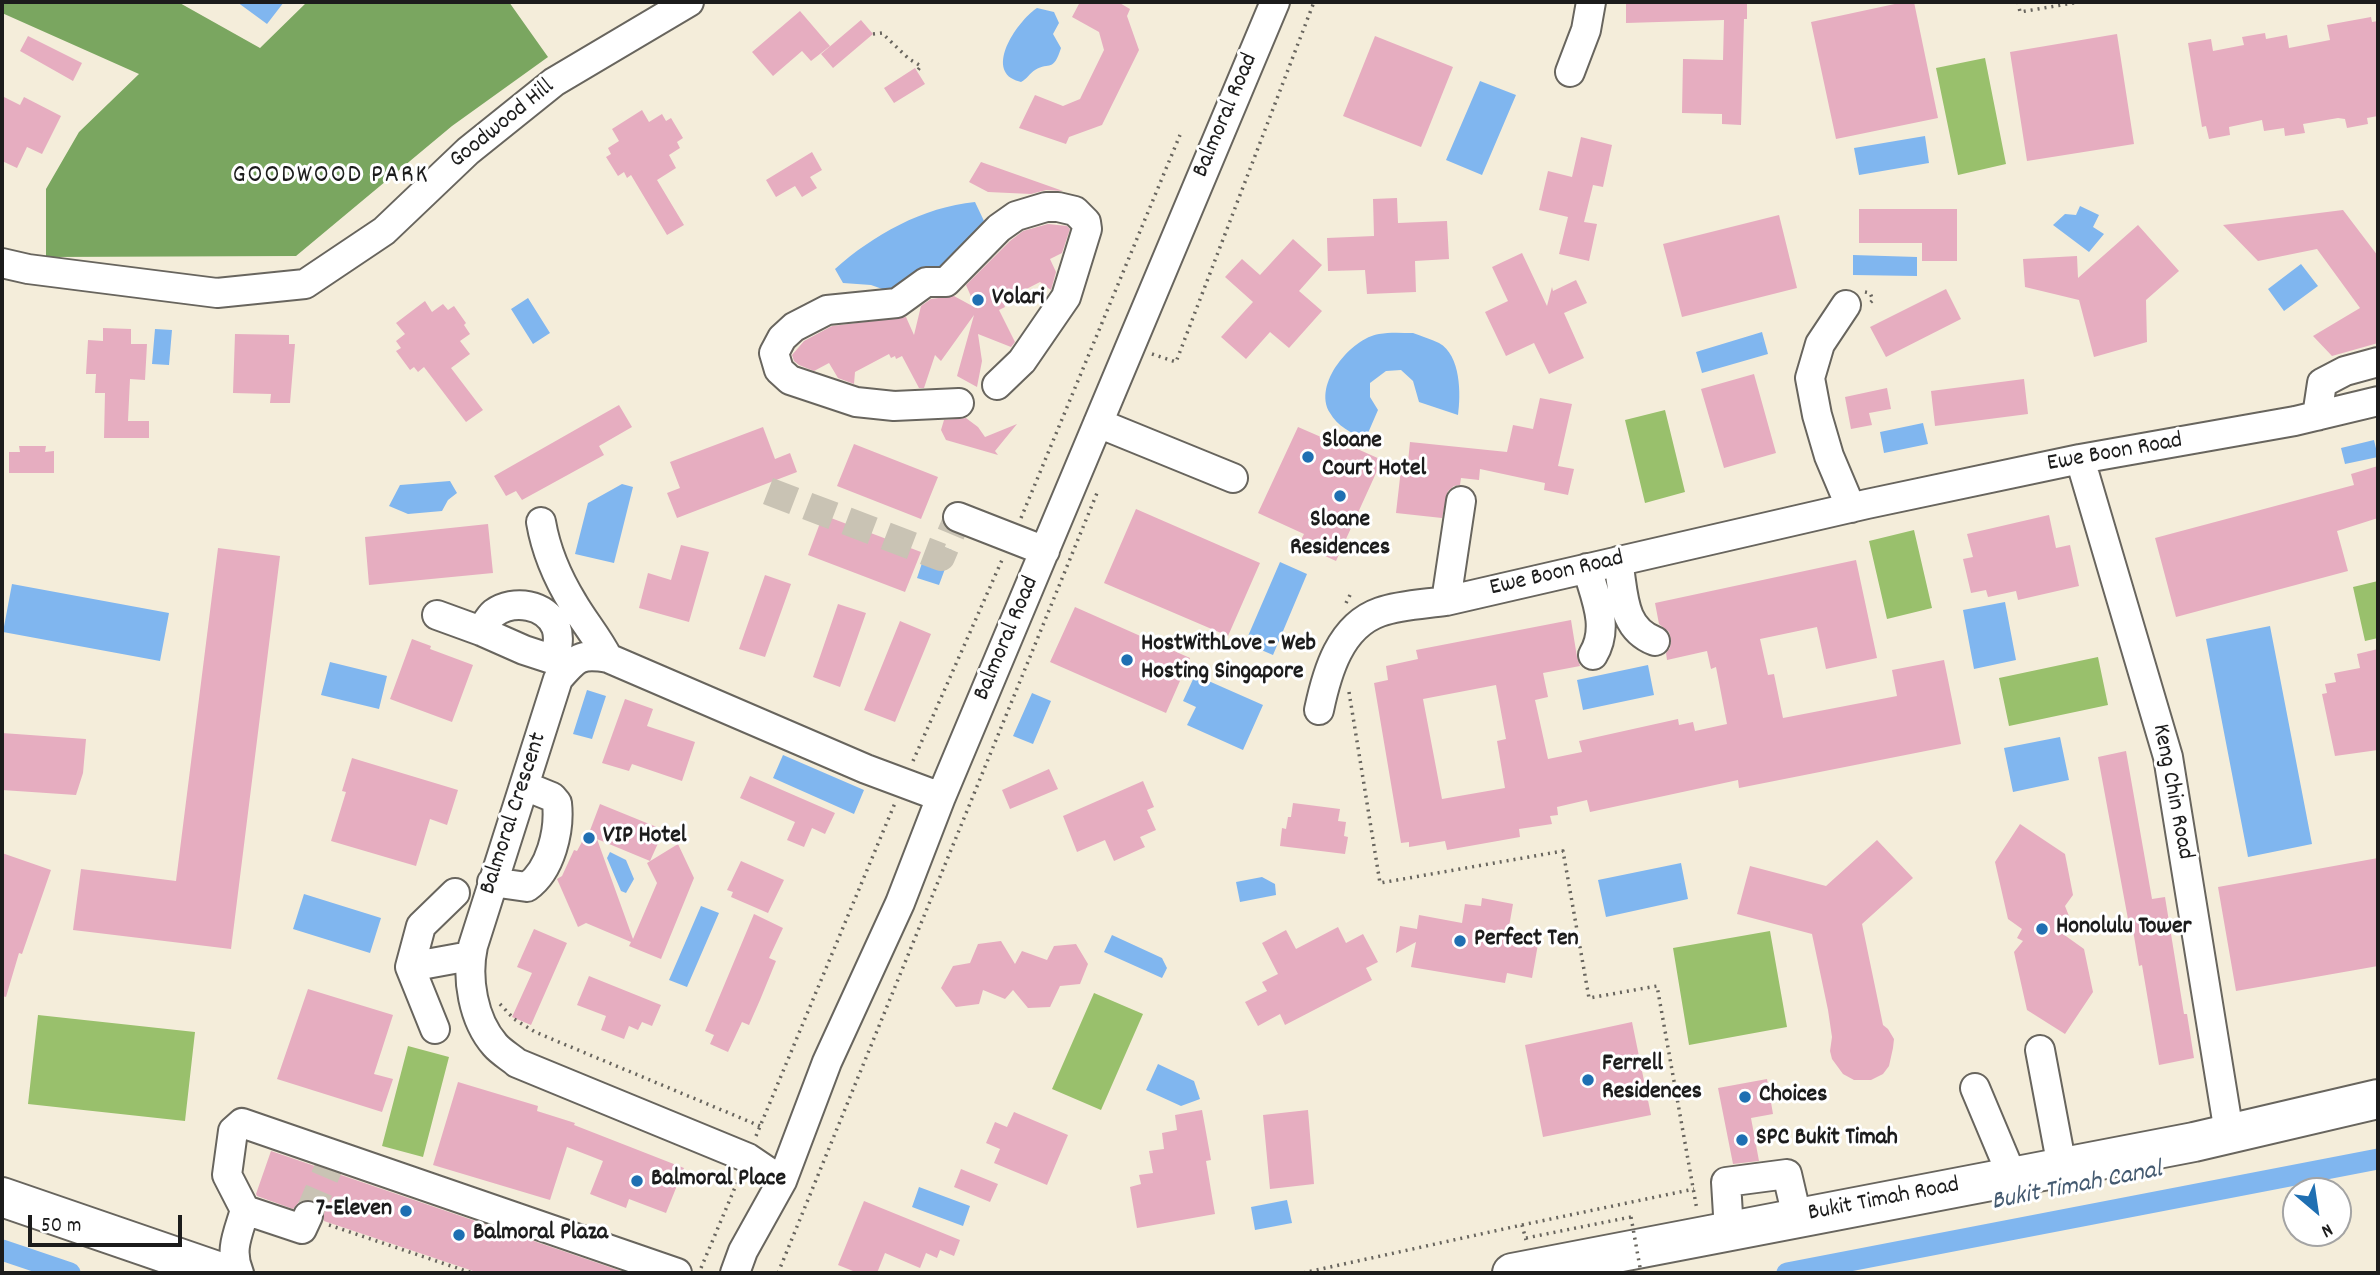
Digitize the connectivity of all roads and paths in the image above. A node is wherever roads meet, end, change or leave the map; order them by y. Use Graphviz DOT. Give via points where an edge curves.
graph roads {
  1 [pos="689,2"];
  2 [pos="1275,2"];
  3 [pos="1314,2"];
  4 [pos="1591,2"];
  5 [pos="2018,2"];
  6 [pos="2079,2"];
  7 [pos="873,34"];
  8 [pos="917,71"];
  9 [pos="1570,72"];
  10 [pos="1180,135"];
  11 [pos="2,263"];
  12 [pos="1846,305"];
  13 [pos="1147,352"];
  14 [pos="2378,362"];
  15 [pos="997,385"];
  16 [pos="2378,401"];
  17 [pos="959,403"];
  18 [pos="2317,416"];
  19 [pos="1098,423"];
  20 [pos="2080,459"];
  21 [pos="1233,478"];
  22 [pos="1101,484"];
  23 [pos="1461,501"];
  24 [pos="1851,508"];
  25 [pos="958,517"];
  26 [pos="541,522"];
  27 [pos="1012,539"];
  28 [pos="1045,551"];
  29 [pos="1618,561"];
  30 [pos="1587,568"];
  31 [pos="1446,601"];
  32 [pos="437,615"];
  33 [pos="481,631"];
  34 [pos="1655,641"];
  35 [pos="1593,654"];
  36 [pos="608,658"];
  37 [pos="562,662"];
  38 [pos="1348,686"];
  39 [pos="1320,710"];
  40 [pos="903,783"];
  41 [pos="525,786"];
  42 [pos="941,797"];
  43 [pos="492,882"];
  44 [pos="455,893"];
  45 [pos="470,956"];
  46 [pos="410,967"];
  47 [pos="499,1003"];
  48 [pos="435,1029"];
  49 [pos="2040,1050"];
  50 [pos="1975,1088"];
  51 [pos="2378,1099"];
  52 [pos="760,1126"];
  53 [pos="2229,1133"];
  54 [pos="748,1158"];
  55 [pos="2062,1167"];
  56 [pos="2012,1177"];
  57 [pos="782,1181"];
  58 [pos="1693,1189"];
  59 [pos="2,1197"];
  60 [pos="245,1210"];
  61 [pos="307,1217"];
  62 [pos="1522,1225"];
  63 [pos="1715,1233"];
  64 [pos="223,1273"];
  65 [pos="239,1273"];
  66 [pos="471,1273"];
  67 [pos="677,1273"];
  68 [pos="699,1273"];
  69 [pos="735,1273"];
  70 [pos="778,1273"];
  71 [pos="1303,1273"];
  72 [pos="1512,1273"];
  73 [pos="1641,1273"];
  1 -- 11 [label="street, Goodwood Hill" via="554,82 468,151 384,231 305,284 217,293"];
  2 -- 19 [label="street, Balmoral Road"];
  3 -- 13 [label="path" via="1176,362"];
  4 -- 9 [label="street"];
  5 -- 6 [label="path" via="2020,12"];
  7 -- 8 [label="path" via="882,33 921,66"];
  10 -- 27 [label="path"];
  12 -- 24 [label="street" via="1820,344 1810,378 1829,456"];
  14 -- 18 [label="street" via="2322,383"];
  15 -- 17 [label="street" via="1022,360 1066,297 1087,229 1075,211 1046,207 1016,216 946,282 926,282 897,303 827,310 794,327 774,353 779,370 790,380 856,402 894,406"];
  16 -- 18 [label="street, Ewe Boon Road"];
  18 -- 20 [label="street, Ewe Boon Road"];
  19 -- 21 [label="street"];
  19 -- 28 [label="street, Balmoral Road"];
  20 -- 24 [label="street, Ewe Boon Road"];
  20 -- 53 [label="street, Keng Chin Road" via="2168,757"];
  22 -- 70 [label="path"];
  23 -- 31 [label="street"];
  24 -- 29 [label="street, Ewe Boon Road"];
  25 -- 27 [label="street"];
  26 -- 36 [label="street" via="556,572"];
  27 -- 28 [label="street"];
  27 -- 40 [label="path"];
  28 -- 42 [label="street, Balmoral Road"];
  29 -- 30 [label="street, Ewe Boon Road"];
  29 -- 34 [label="street" via="1628,617 1643,636"];
  30 -- 31 [label="street, Ewe Boon Road"];
  30 -- 35 [label="street" via="1602,630"];
  31 -- 39 [label="street, Ewe Boon Road" via="1379,612 1350,630 1334,659"];
  32 -- 33 [label="street"];
  33 -- 37 [label="street"];
  33 -- 37 [label="street" via="492,614 504,608 538,608 550,616 557,629"];
  36 -- 37 [label="street" via="590,655"];
  36 -- 40 [label="street"];
  37 -- 41 [label="street, Balmoral Crescent"];
  38 -- 58 [label="path" via="1380,883 1563,851 1590,998 1657,986"];
  40 -- 42 [label="street"];
  40 -- 52 [label="path"];
  41 -- 43 [label="street, Balmoral Crescent"];
  41 -- 43 [label="street" via="557,803 556,837 534,882 527,887"];
  42 -- 57 [label="street, Balmoral Road" via="900,903 827,1062"];
  43 -- 45 [label="street, Balmoral Crescent"];
  44 -- 46 [label="street" via="421,926"];
  45 -- 46 [label="street"];
  45 -- 54 [label="street, Balmoral Crescent" via="482,1027 517,1063"];
  46 -- 48 [label="street"];
  47 -- 52 [label="path" via="535,1032"];
  49 -- 55 [label="street"];
  50 -- 56 [label="street"];
  51 -- 53 [label="highway, Bukit Timah Road"];
  52 -- 54 [label="path"];
  53 -- 55 [label="highway, Bukit Timah Road"];
  54 -- 57 [label="street, Balmoral Crescent"];
  54 -- 68 [label="path"];
  55 -- 56 [label="highway, Bukit Timah Road"];
  56 -- 63 [label="highway, Bukit Timah Road"];
  57 -- 69 [label="street, Balmoral Road"];
  58 -- 62 [label="path"];
  58 -- 63 [label="path"];
  59 -- 64 [label="highway"];
  60 -- 61 [label="street" via="302,1229"];
  60 -- 65 [label="street" via="233,1251"];
  60 -- 67 [label="street" via="227,1175 233,1131 242,1123"];
  61 -- 66 [label="path"];
  62 -- 71 [label="path"];
  62 -- 73 [label="path, bridge" via="1526,1238 1631,1217"];
  63 -- 72 [label="highway, Bukit Timah Road"];
}
